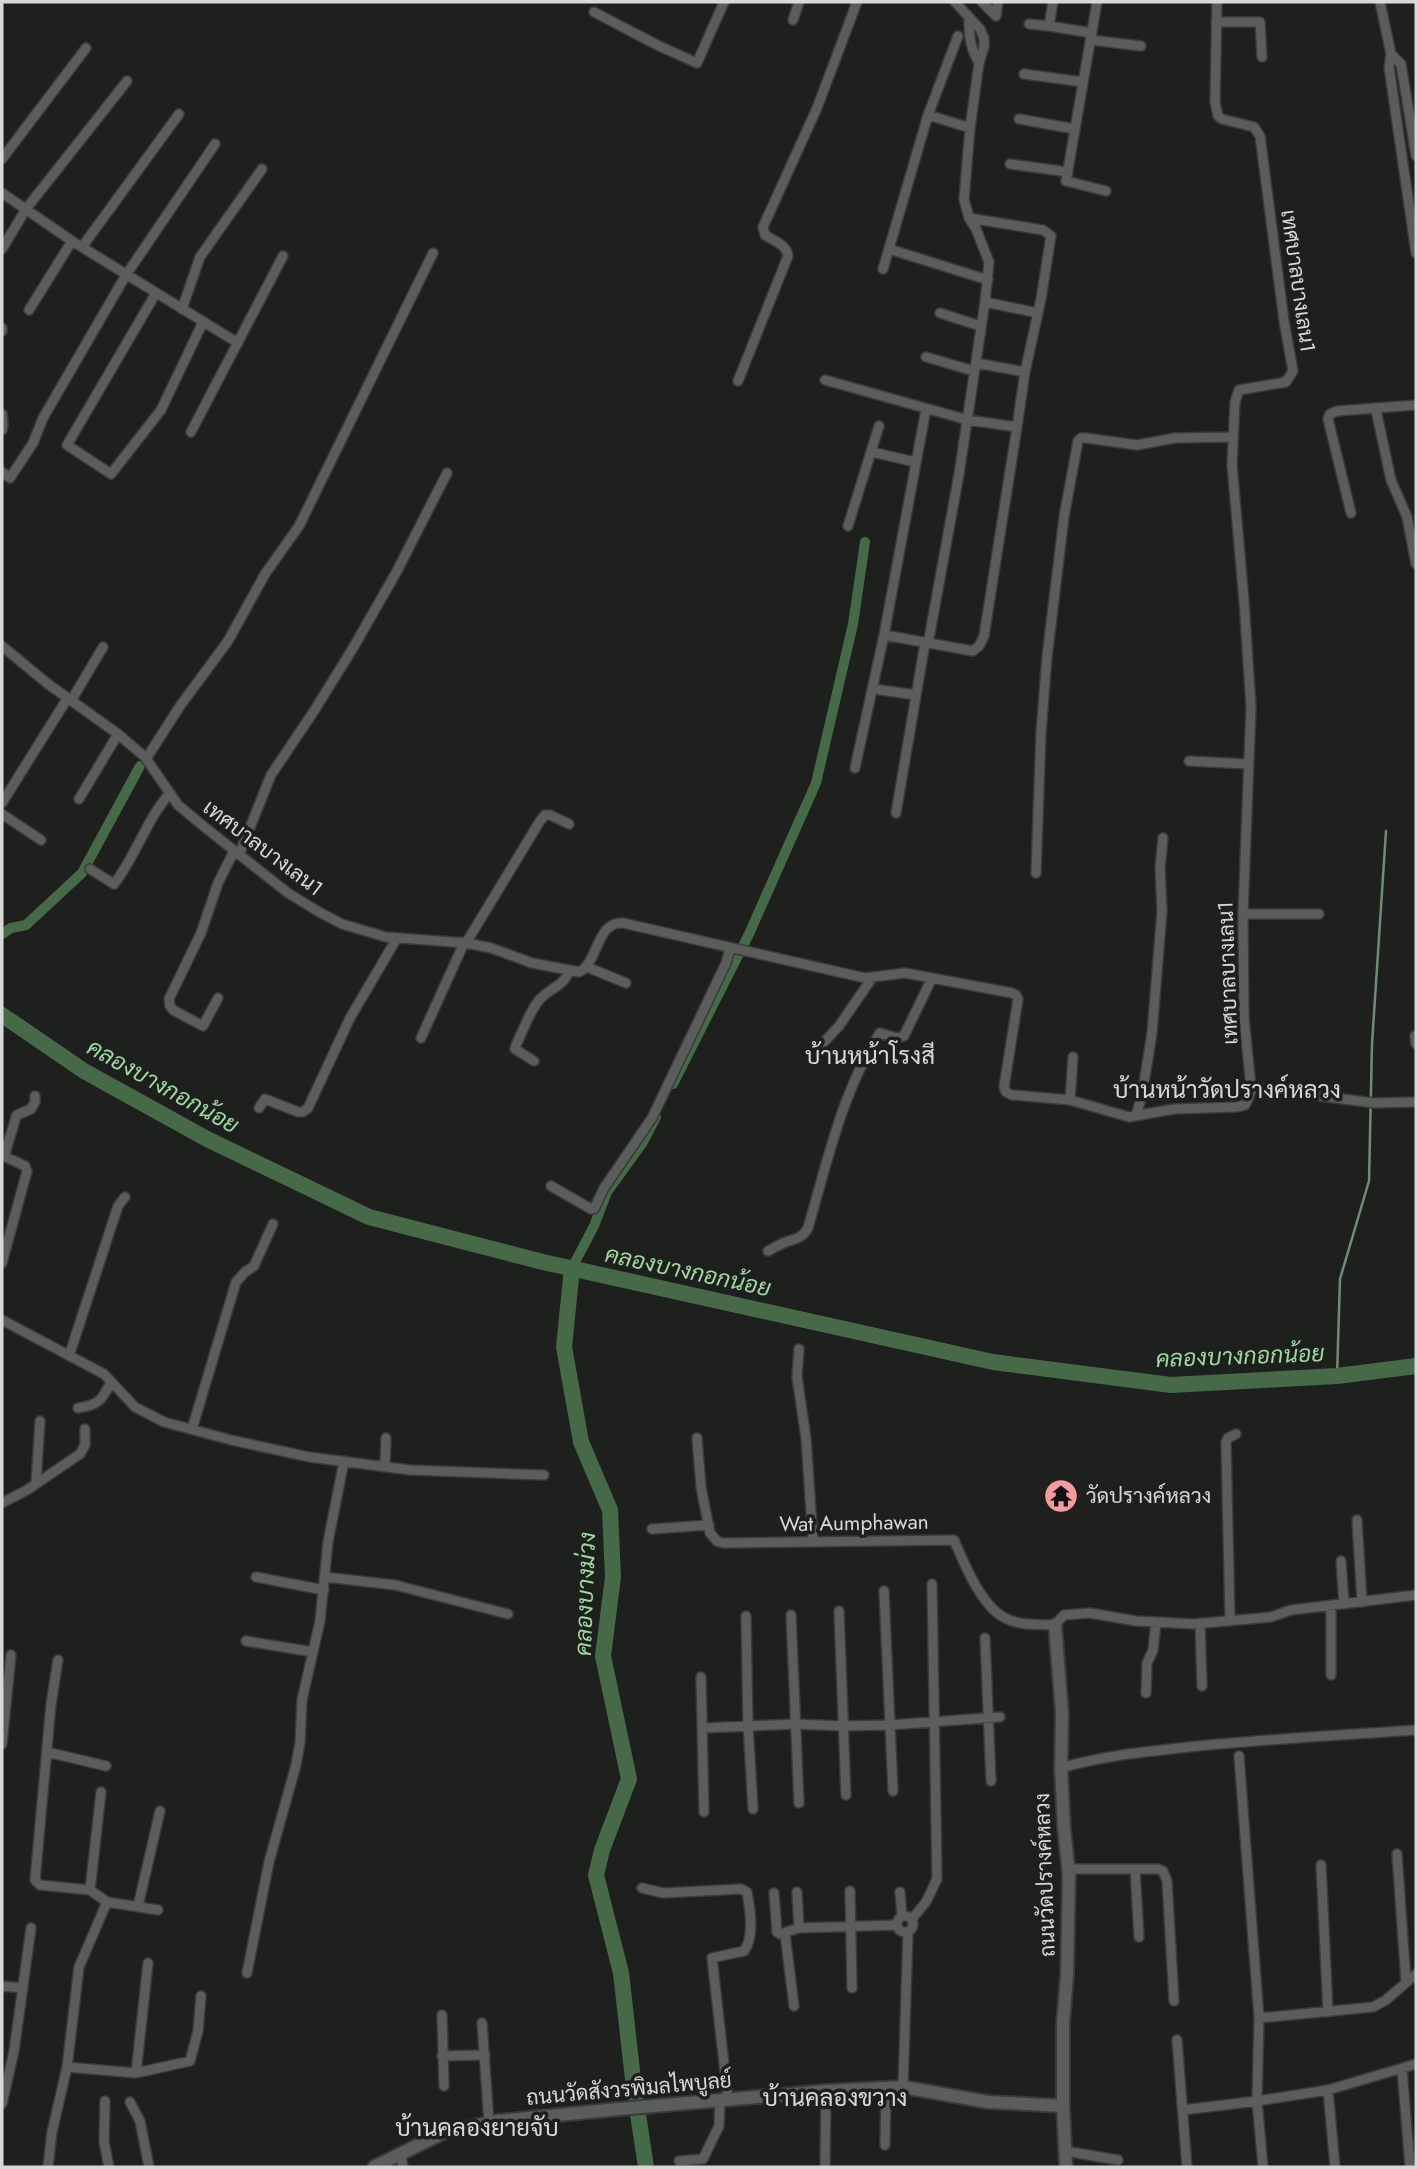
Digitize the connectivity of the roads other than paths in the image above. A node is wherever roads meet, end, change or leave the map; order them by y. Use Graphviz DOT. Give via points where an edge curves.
graph roads {
  1 [pos="724,2"];
  2 [pos="799,2"];
  3 [pos="858,2"];
  4 [pos="955,2"];
  5 [pos="982,2"];
  6 [pos="998,2"];
  7 [pos="1053,2"];
  8 [pos="1097,2"];
  9 [pos="1217,2"];
  10 [pos="1380,2"];
  11 [pos="594,12"];
  12 [pos="969,18"];
  13 [pos="793,20"];
  14 [pos="1216,22"];
  15 [pos="1029,24"];
  16 [pos="1049,26"];
  17 [pos="958,36"];
  18 [pos="1091,36"];
  19 [pos="1141,46"];
  20 [pos="86,48"];
  21 [pos="1391,54"];
  22 [pos="1262,57"];
  23 [pos="979,63"];
  24 [pos="1024,74"];
  25 [pos="127,81"];
  26 [pos="1083,82"];
  27 [pos="1413,108"];
  28 [pos="1395,111"];
  29 [pos="179,114"];
  30 [pos="928,116"];
  31 [pos="1019,120"];
  32 [pos="970,128"];
  33 [pos="1075,129"];
  34 [pos="215,144"];
  35 [pos="1416,156"];
  36 [pos="2,159"];
  37 [pos="1010,164"];
  38 [pos="262,169"];
  39 [pos="1068,173"];
  40 [pos="1416,179"];
  41 [pos="1406,180"];
  42 [pos="1105,191"];
  43 [pos="2,192"];
  44 [pos="26,209"];
  45 [pos="969,218"];
  46 [pos="72,241"];
  47 [pos="82,247"];
  48 [pos="1416,247"];
  49 [pos="2,249"];
  50 [pos="889,249"];
  51 [pos="433,253"];
  52 [pos="1416,253"];
  53 [pos="284,256"];
  54 [pos="883,269"];
  55 [pos="126,275"];
  56 [pos="988,279"];
  57 [pos="156,293"];
  58 [pos="985,302"];
  59 [pos="182,309"];
  60 [pos="29,310"];
  61 [pos="940,313"];
  62 [pos="1038,313"];
  63 [pos="203,322"];
  64 [pos="981,326"];
  65 [pos="238,343"];
  66 [pos="926,356"];
  67 [pos="975,367"];
  68 [pos="1026,372"];
  69 [pos="825,380"];
  70 [pos="738,381"];
  71 [pos="1416,405"];
  72 [pos="926,409"];
  73 [pos="1376,410"];
  74 [pos="2,414"];
  75 [pos="968,420"];
  76 [pos="879,426"];
  77 [pos="1017,427"];
  78 [pos="2,430"];
  79 [pos="191,432"];
  80 [pos="1232,437"];
  81 [pos="872,452"];
  82 [pos="915,462"];
  83 [pos="2,472"];
  84 [pos="447,473"];
  85 [pos="1350,513"];
  86 [pos="848,526"];
  87 [pos="1416,564"];
  88 [pos="884,635"];
  89 [pos="927,644"];
  90 [pos="2,646"];
  91 [pos="103,647"];
  92 [pos="874,689"];
  93 [pos="916,695"];
  94 [pos="69,700"];
  95 [pos="118,734"];
  96 [pos="146,758"];
  97 [pos="1189,761"];
  98 [pos="1248,764"];
  99 [pos="855,768"];
  100 [pos="170,793"];
  101 [pos="79,799"];
  102 [pos="2,803"];
  103 [pos="896,813"];
  104 [pos="2,814"];
  105 [pos="569,824"];
  106 [pos="1163,838"];
  107 [pos="41,840"];
  108 [pos="237,853"];
  109 [pos="90,869"];
  110 [pos="1036,873"];
  111 [pos="1242,914"];
  112 [pos="1319,914"];
  113 [pos="397,938"];
  114 [pos="465,943"];
  115 [pos="732,949"];
  116 [pos="587,967"];
  117 [pos="569,971"];
  118 [pos="872,978"];
  119 [pos="932,978"];
  120 [pos="626,984"];
  121 [pos="218,998"];
  122 [pos="421,1038"];
  123 [pos="811,1056"];
  124 [pos="1073,1057"];
  125 [pos="534,1061"];
  126 [pos="1251,1087"];
  127 [pos="35,1096"];
  128 [pos="1070,1100"];
  129 [pos="1416,1102"];
  130 [pos="259,1108"];
  131 [pos="1138,1116"];
  132 [pos="551,1186"];
  133 [pos="125,1197"];
  134 [pos="273,1224"];
  135 [pos="768,1251"];
  136 [pos="2,1263"];
  137 [pos="2,1320"];
  138 [pos="799,1349"];
  139 [pos="69,1356"];
  140 [pos="111,1382"];
  141 [pos="78,1408"];
  142 [pos="40,1421"];
  143 [pos="85,1429"];
  144 [pos="192,1429"];
  145 [pos="1236,1434"];
  146 [pos="386,1437"];
  147 [pos="696,1438"];
  148 [pos="344,1461"];
  149 [pos="385,1467"];
  150 [pos="544,1475"];
  151 [pos="36,1483"];
  152 [pos="2,1503"];
  153 [pos="1357,1521"];
  154 [pos="709,1525"];
  155 [pos="652,1529"];
  156 [pos="813,1541"];
  157 [pos="1341,1561"];
  158 [pos="256,1577"];
  159 [pos="325,1577"];
  160 [pos="932,1584"];
  161 [pos="324,1590"];
  162 [pos="884,1591"];
  163 [pos="1416,1595"];
  164 [pos="1362,1602"];
  165 [pos="1344,1604"];
  166 [pos="1331,1607"];
  167 [pos="839,1611"];
  168 [pos="508,1614"];
  169 [pos="791,1615"];
  170 [pos="746,1616"];
  171 [pos="1230,1620"];
  172 [pos="1156,1622"];
  173 [pos="1200,1623"];
  174 [pos="1055,1625"];
  175 [pos="985,1639"];
  176 [pos="246,1641"];
  177 [pos="313,1652"];
  178 [pos="11,1655"];
  179 [pos="58,1660"];
  180 [pos="1331,1675"];
  181 [pos="701,1677"];
  182 [pos="1202,1686"];
  183 [pos="1146,1693"];
  184 [pos="3,1711"];
  185 [pos="1000,1717"];
  186 [pos="989,1718"];
  187 [pos="933,1723"];
  188 [pos="796,1724"];
  189 [pos="890,1725"];
  190 [pos="748,1726"];
  191 [pos="842,1726"];
  192 [pos="703,1728"];
  193 [pos="1416,1730"];
  194 [pos="2,1744"];
  195 [pos="47,1752"];
  196 [pos="1239,1756"];
  197 [pos="106,1766"];
  198 [pos="1061,1768"];
  199 [pos="991,1781"];
  200 [pos="893,1791"];
  201 [pos="101,1792"];
  202 [pos="846,1795"];
  203 [pos="799,1803"];
  204 [pos="753,1809"];
  205 [pos="160,1811"];
  206 [pos="704,1812"];
  207 [pos="1397,1854"];
  208 [pos="1321,1865"];
  209 [pos="1069,1869"];
  210 [pos="1135,1869"];
  211 [pos="642,1888"];
  212 [pos="90,1890"];
  213 [pos="850,1891"];
  214 [pos="797,1892"];
  215 [pos="900,1892"];
  216 [pos="774,1893"];
  217 [pos="107,1902"];
  218 [pos="138,1906"];
  219 [pos="158,1910"];
  220 [pos="907,1918"];
  221 [pos="852,1925"];
  222 [pos="897,1925"];
  223 [pos="32,1928"];
  224 [pos="799,1928"];
  225 [pos="908,1931"];
  226 [pos="785,1934"];
  227 [pos="1139,1937"];
  228 [pos="148,1963"];
  229 [pos="247,1973"];
  230 [pos="1416,1973"];
  231 [pos="1406,1982"];
  232 [pos="2,1986"];
  233 [pos="23,1989"];
  234 [pos="852,1989"];
  235 [pos="201,1996"];
  236 [pos="1174,2001"];
  237 [pos="794,2006"];
  238 [pos="1328,2012"];
  239 [pos="442,2015"];
  240 [pos="1259,2018"];
  241 [pos="482,2023"];
  242 [pos="1177,2040"];
  243 [pos="485,2055"];
  244 [pos="443,2056"];
  245 [pos="1416,2064"];
  246 [pos="67,2067"];
  247 [pos="1402,2069"];
  248 [pos="136,2073"];
  249 [pos="4,2083"];
  250 [pos="444,2086"];
  251 [pos="903,2087"];
  252 [pos="886,2088"];
  253 [pos="1328,2090"];
  254 [pos="826,2091"];
  255 [pos="724,2100"];
  256 [pos="105,2101"];
  257 [pos="1257,2101"];
  258 [pos="131,2102"];
  259 [pos="2,2104"];
  260 [pos="1063,2106"];
  261 [pos="1183,2110"];
  262 [pos="488,2123"];
  263 [pos="885,2145"];
  264 [pos="1065,2151"];
  265 [pos="1118,2160"];
  266 [pos="402,2161"];
  267 [pos="679,2161"];
  268 [pos="48,2167"];
  269 [pos="109,2167"];
  270 [pos="149,2167"];
  271 [pos="374,2167"];
  272 [pos="825,2167"];
  273 [pos="1066,2167"];
  274 [pos="1187,2167"];
  275 [pos="1262,2167"];
  276 [pos="1335,2167"];
  277 [pos="1410,2167"];
  1 -- 11 [label="street" via="697,63"];
  2 -- 13 [label="street"];
  3 -- 70 [label="street" via="763,227 765,235 784,246 788,256"];
  4 -- 12 [label="street"];
  5 -- 6 [label="street" via="996,16"];
  7 -- 16 [label="street"];
  8 -- 18 [label="street"];
  9 -- 14 [label="street, เทศบาลบางเลน1"];
  10 -- 21 [label="street"];
  12 -- 23 [label="street" via="968,38"];
  12 -- 23 [label="street" via="984,38"];
  14 -- 22 [label="street" via="1260,22"];
  14 -- 80 [label="street, เทศบาลบางเลน1" via="1216,110 1222,120 1254,127 1260,136 1293,371 1286,382 1239,390"];
  15 -- 16 [label="street"];
  16 -- 18 [label="street"];
  17 -- 30 [label="street"];
  18 -- 19 [label="street"];
  18 -- 26 [label="street"];
  20 -- 36 [label="street"];
  21 -- 27 [label="street" via="1401,64"];
  21 -- 28 [label="street"];
  23 -- 32 [label="street"];
  24 -- 26 [label="street"];
  25 -- 44 [label="street"];
  26 -- 33 [label="street"];
  27 -- 28 [label="street"];
  27 -- 35 [label="street"];
  28 -- 41 [label="street"];
  29 -- 47 [label="street"];
  30 -- 32 [label="street"];
  30 -- 50 [label="street"];
  31 -- 33 [label="street"];
  32 -- 45 [label="street" via="964,199"];
  33 -- 39 [label="street"];
  34 -- 55 [label="street"];
  37 -- 39 [label="street"];
  38 -- 59 [label="street" via="200,257"];
  39 -- 42 [label="street" via="1066,181"];
  40 -- 41 [label="street"];
  41 -- 48 [label="street"];
  43 -- 44 [label="street"];
  44 -- 46 [label="street"];
  44 -- 49 [label="street"];
  45 -- 56 [label="street" via="989,262"];
  45 -- 62 [label="street" via="1043,230 1051,236"];
  46 -- 47 [label="street"];
  46 -- 60 [label="street"];
  47 -- 55 [label="street"];
  48 -- 52 [label="street"];
  50 -- 54 [label="street"];
  50 -- 56 [label="street"];
  51 -- 96 [label="street" via="299,526 265,574 228,641"];
  53 -- 65 [label="street"];
  55 -- 57 [label="street"];
  55 -- 83 [label="street" via="33,443 9,478"];
  56 -- 58 [label="street"];
  57 -- 59 [label="street"];
  57 -- 63 [label="street" via="66,445 111,474 161,410"];
  58 -- 62 [label="street"];
  58 -- 64 [label="street"];
  59 -- 63 [label="street"];
  61 -- 64 [label="street"];
  62 -- 68 [label="street"];
  63 -- 65 [label="street"];
  64 -- 67 [label="street"];
  65 -- 79 [label="street"];
  66 -- 67 [label="street"];
  67 -- 68 [label="street"];
  67 -- 75 [label="street"];
  68 -- 77 [label="street"];
  69 -- 72 [label="street"];
  71 -- 73 [label="street"];
  72 -- 75 [label="street"];
  72 -- 82 [label="street"];
  73 -- 85 [label="street" via="1337,411 1328,419"];
  73 -- 87 [label="street"];
  74 -- 78 [label="street"];
  75 -- 77 [label="street"];
  75 -- 89 [label="street"];
  76 -- 81 [label="street"];
  77 -- 89 [label="street" via="984,636 973,651"];
  80 -- 98 [label="street, เทศบาลบางเลน1" via="1251,707"];
  80 -- 110 [label="street" via="1175,438 1138,445 1079,441 1064,517 1048,657"];
  81 -- 82 [label="street"];
  81 -- 86 [label="street"];
  82 -- 88 [label="street"];
  84 -- 108 [label="street" via="353,648 271,775"];
  88 -- 89 [label="street"];
  88 -- 92 [label="street"];
  89 -- 93 [label="street"];
  90 -- 94 [label="street, เทศบาลบางเลน1"];
  91 -- 94 [label="street"];
  92 -- 93 [label="street"];
  92 -- 99 [label="street"];
  93 -- 103 [label="street"];
  94 -- 95 [label="street, เทศบาลบางเลน1"];
  94 -- 102 [label="street"];
  95 -- 96 [label="street, เทศบาลบางเลน1"];
  95 -- 101 [label="street"];
  96 -- 100 [label="street, เทศบาลบางเลน1"];
  97 -- 98 [label="street"];
  98 -- 111 [label="street, เทศบาลบางเลน1"];
  100 -- 108 [label="street, เทศบาลบางเลน1" via="178,805"];
  100 -- 109 [label="street" via="114,884"];
  104 -- 107 [label="street"];
  105 -- 114 [label="street" via="550,815 540,821"];
  106 -- 131 [label="street" via="1152,1033"];
  108 -- 113 [label="street, เทศบาลบางเลน1" via="288,893 342,924"];
  108 -- 121 [label="street" via="218,883 201,933 169,999 173,1010 203,1026"];
  111 -- 112 [label="street"];
  111 -- 126 [label="street, เทศบาลบางเลน1"];
  113 -- 114 [label="street, เทศบาลบางเลน1"];
  113 -- 130 [label="street" via="349,1018 308,1108 298,1112 265,1099"];
  114 -- 117 [label="street, เทศบาลบางเลน1"];
  114 -- 122 [label="street"];
  115 -- 116 [label="street" via="617,923 606,929"];
  115 -- 118 [label="street"];
  115 -- 132 [label="street" via="652,1118 594,1209"];
  116 -- 117 [label="street, เทศบาลบางเลน1"];
  116 -- 120 [label="street"];
  117 -- 125 [label="street" via="564,982 536,1004 516,1045 515,1049"];
  118 -- 119 [label="street" via="905,973"];
  118 -- 123 [label="street" via="839,1026"];
  119 -- 128 [label="street" via="1016,995 1006,1092"];
  119 -- 135 [label="street" via="904,1036 880,1033 854,1083 804,1235"];
  124 -- 128 [label="street"];
  126 -- 129 [label="street" via="1374,1103"];
  126 -- 131 [label="street" via="1245,1105"];
  127 -- 136 [label="street" via="31,1110 16,1117 6,1150 6,1157 27,1171"];
  128 -- 131 [label="street" via="1108,1113"];
  133 -- 139 [label="street" via="118,1206"];
  134 -- 144 [label="street" via="254,1266 236,1282"];
  137 -- 139 [label="street"];
  138 -- 156 [label="street" via="797,1377"];
  139 -- 140 [label="street"];
  140 -- 141 [label="street" via="94,1406"];
  140 -- 144 [label="street" via="135,1407 164,1422"];
  142 -- 151 [label="street"];
  143 -- 151 [label="street" via="84,1450"];
  144 -- 148 [label="street"];
  145 -- 171 [label="street" via="1226,1442"];
  146 -- 149 [label="street"];
  147 -- 154 [label="street"];
  148 -- 149 [label="street"];
  148 -- 159 [label="street"];
  149 -- 150 [label="street"];
  151 -- 152 [label="street"];
  153 -- 164 [label="street"];
  154 -- 155 [label="street"];
  154 -- 156 [label="street, Wat Aumphawan" via="710,1533 723,1543"];
  156 -- 174 [label="street, Wat Aumphawan" via="954,1540 988,1606 1006,1619"];
  157 -- 165 [label="street"];
  158 -- 161 [label="street"];
  159 -- 161 [label="street"];
  159 -- 168 [label="street" via="395,1585"];
  160 -- 187 [label="street"];
  161 -- 177 [label="street"];
  162 -- 189 [label="street"];
  163 -- 164 [label="street"];
  164 -- 165 [label="street"];
  165 -- 166 [label="street"];
  166 -- 171 [label="street"];
  166 -- 180 [label="street"];
  167 -- 191 [label="street"];
  169 -- 188 [label="street"];
  170 -- 190 [label="street"];
  171 -- 173 [label="street"];
  172 -- 173 [label="street"];
  172 -- 174 [label="street" via="1090,1613 1065,1615"];
  172 -- 183 [label="street"];
  173 -- 182 [label="street"];
  174 -- 198 [label="street, ถนนวัดปรางค์หลวง"];
  175 -- 186 [label="street"];
  176 -- 177 [label="street"];
  177 -- 229 [label="street" via="302,1700 296,1765 269,1862"];
  178 -- 184 [label="street"];
  179 -- 195 [label="street"];
  181 -- 192 [label="street"];
  184 -- 194 [label="street"];
  185 -- 186 [label="street"];
  186 -- 187 [label="street"];
  186 -- 199 [label="street"];
  187 -- 189 [label="street"];
  187 -- 220 [label="street" via="937,1880 926,1902"];
  188 -- 190 [label="street"];
  188 -- 191 [label="street"];
  188 -- 203 [label="street"];
  189 -- 191 [label="street"];
  189 -- 200 [label="street"];
  190 -- 192 [label="street"];
  190 -- 204 [label="street"];
  191 -- 202 [label="street"];
  192 -- 206 [label="street"];
  193 -- 198 [label="street" via="1159,1750"];
  195 -- 197 [label="street"];
  195 -- 212 [label="street" via="35,1880 40,1885"];
  196 -- 240 [label="street"];
  198 -- 209 [label="street, ถนนวัดปรางค์หลวง"];
  201 -- 212 [label="street"];
  205 -- 218 [label="street"];
  207 -- 231 [label="street"];
  208 -- 238 [label="street"];
  209 -- 210 [label="street"];
  209 -- 260 [label="street, ถนนวัดปรางค์หลวง"];
  210 -- 227 [label="street"];
  210 -- 236 [label="street" via="1157,1869 1165,1874"];
  211 -- 255 [label="street" via="663,1894 747,1892 747,1947 712,1958"];
  212 -- 217 [label="street"];
  213 -- 221 [label="street"];
  214 -- 224 [label="street"];
  215 -- 220 [label="street"];
  216 -- 226 [label="street" via="777,1931"];
  217 -- 218 [label="street"];
  217 -- 246 [label="street" via="79,1967"];
  218 -- 219 [label="street"];
  220 -- 222 [label="street"];
  220 -- 225 [label="street" via="913,1926"];
  221 -- 222 [label="street"];
  221 -- 224 [label="street"];
  221 -- 234 [label="street"];
  222 -- 225 [label="street"];
  223 -- 233 [label="street"];
  224 -- 226 [label="street"];
  225 -- 251 [label="street"];
  226 -- 237 [label="street"];
  228 -- 248 [label="street"];
  230 -- 231 [label="street"];
  231 -- 238 [label="street" via="1373,2007"];
  232 -- 233 [label="street"];
  233 -- 249 [label="street"];
  235 -- 248 [label="street" via="190,2061"];
  238 -- 240 [label="street"];
  239 -- 244 [label="street"];
  240 -- 257 [label="street"];
  241 -- 243 [label="street"];
  242 -- 261 [label="street"];
  243 -- 244 [label="street"];
  243 -- 262 [label="street"];
  244 -- 250 [label="street"];
  245 -- 247 [label="street"];
  246 -- 248 [label="street"];
  246 -- 268 [label="street"];
  247 -- 253 [label="street"];
  247 -- 277 [label="street"];
  249 -- 259 [label="street"];
  251 -- 252 [label="street, ถนนวัดสังวรพิมลไพบูลย์"];
  251 -- 260 [label="street, ถนนวัดสังวรพิมลไพบูลย์" via="988,2102"];
  252 -- 254 [label="street, ถนนวัดสังวรพิมลไพบูลย์"];
  252 -- 263 [label="street"];
  253 -- 257 [label="street"];
  253 -- 276 [label="street"];
  254 -- 255 [label="street, ถนนวัดสังวรพิมลไพบูลย์"];
  254 -- 272 [label="street"];
  255 -- 262 [label="street, ถนนวัดสังวรพิมลไพบูลย์"];
  255 -- 267 [label="street" via="719,2126 703,2159"];
  256 -- 269 [label="street"];
  257 -- 261 [label="street"];
  257 -- 275 [label="street"];
  258 -- 270 [label="street" via="140,2121"];
  260 -- 264 [label="street, ถนนวัดปรางค์หลวง"];
  261 -- 274 [label="street"];
  262 -- 266 [label="street, ถนนวัดสังวรพิมลไพบูลย์" via="446,2132"];
  264 -- 265 [label="street"];
  264 -- 273 [label="street, ถนนวัดปรางค์หลวง"];
  266 -- 271 [label="street, ถนนวัดสังวรพิมลไพบูลย์"];
}
